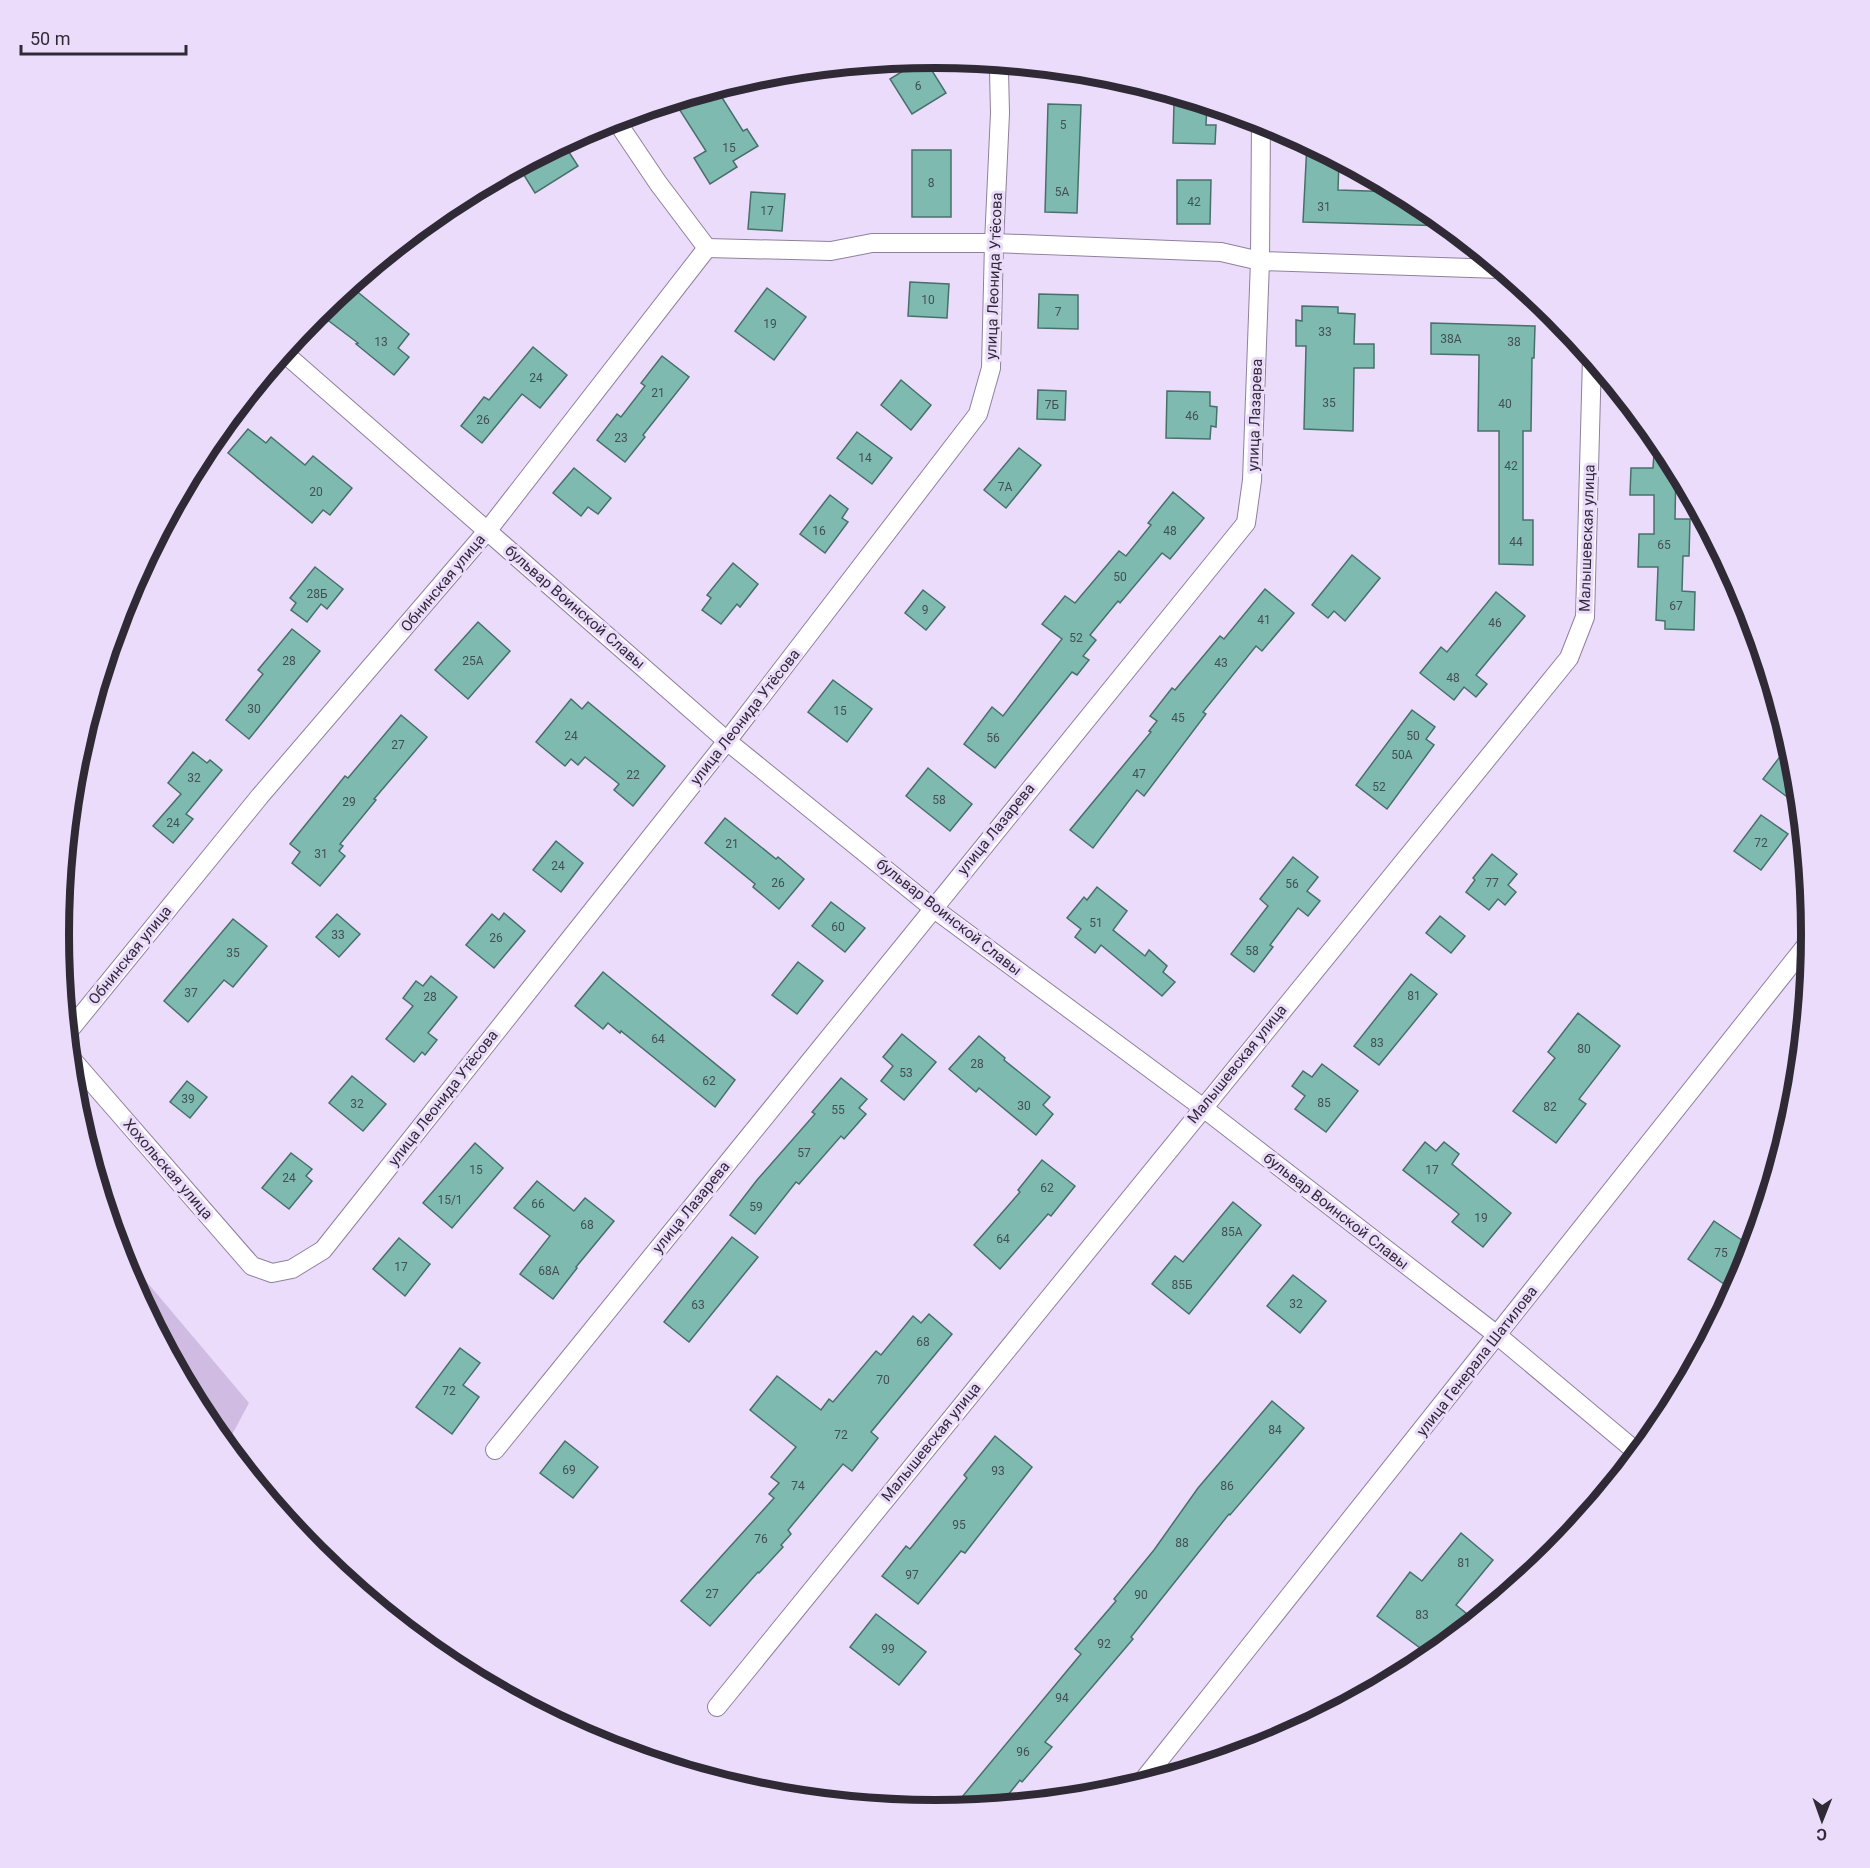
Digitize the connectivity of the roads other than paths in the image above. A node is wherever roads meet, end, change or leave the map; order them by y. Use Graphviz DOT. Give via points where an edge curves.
graph roads {
  1 [pos="998,70"];
  2 [pos="620,127"];
  3 [pos="1261,131"];
  4 [pos="994,243"];
  5 [pos="707,249"];
  6 [pos="1260,261"];
  7 [pos="1488,269"];
  8 [pos="290,357"];
  9 [pos="1592,370"];
  10 [pos="488,530"];
  11 [pos="727,741"];
  12 [pos="933,908"];
  13 [pos="1801,951"];
  14 [pos="74,1025"];
  15 [pos="79,1068"];
  16 [pos="1202,1107"];
  17 [pos="272,1273"];
  18 [pos="1497,1335"];
  19 [pos="1632,1448"];
  20 [pos="495,1450"];
  21 [pos="717,1707"];
  22 [pos="1150,1773"];
  1 -- 4 [label="street, улица Леонида Утёсова"];
  2 -- 5 [label="street"];
  3 -- 6 [label="street, улица Лазарева"];
  4 -- 5 [label="street" via="872,243 831,251"];
  4 -- 6 [label="street" via="1221,252"];
  4 -- 11 [label="street, улица Леонида Утёсова" via="991,368 978,414"];
  5 -- 10 [label="street, Обнинская улица"];
  6 -- 7 [label="street"];
  6 -- 12 [label="street, улица Лазарева" via="1252,480 1245,523"];
  8 -- 10 [label="street, бульвар Воинской Славы"];
  9 -- 16 [label="street, Малышевская улица" via="1585,617 1569,658"];
  10 -- 11 [label="street, бульвар Воинской Славы"];
  10 -- 14 [label="street, Обнинская улица" via="268,787"];
  11 -- 12 [label="street, бульвар Воинской Славы"];
  11 -- 17 [label="street, улица Леонида Утёсова" via="323,1250 292,1269"];
  12 -- 16 [label="street, бульвар Воинской Славы"];
  12 -- 20 [label="street, улица Лазарева"];
  13 -- 18 [label="street, улица Генерала Шатилова"];
  15 -- 17 [label="street, Хохольская улица" via="252,1266"];
  16 -- 18 [label="street, бульвар Воинской Славы"];
  16 -- 21 [label="street, Малышевская улица"];
  18 -- 19 [label="street, бульвар Воинской Славы"];
  18 -- 22 [label="street, улица Генерала Шатилова"];
}
